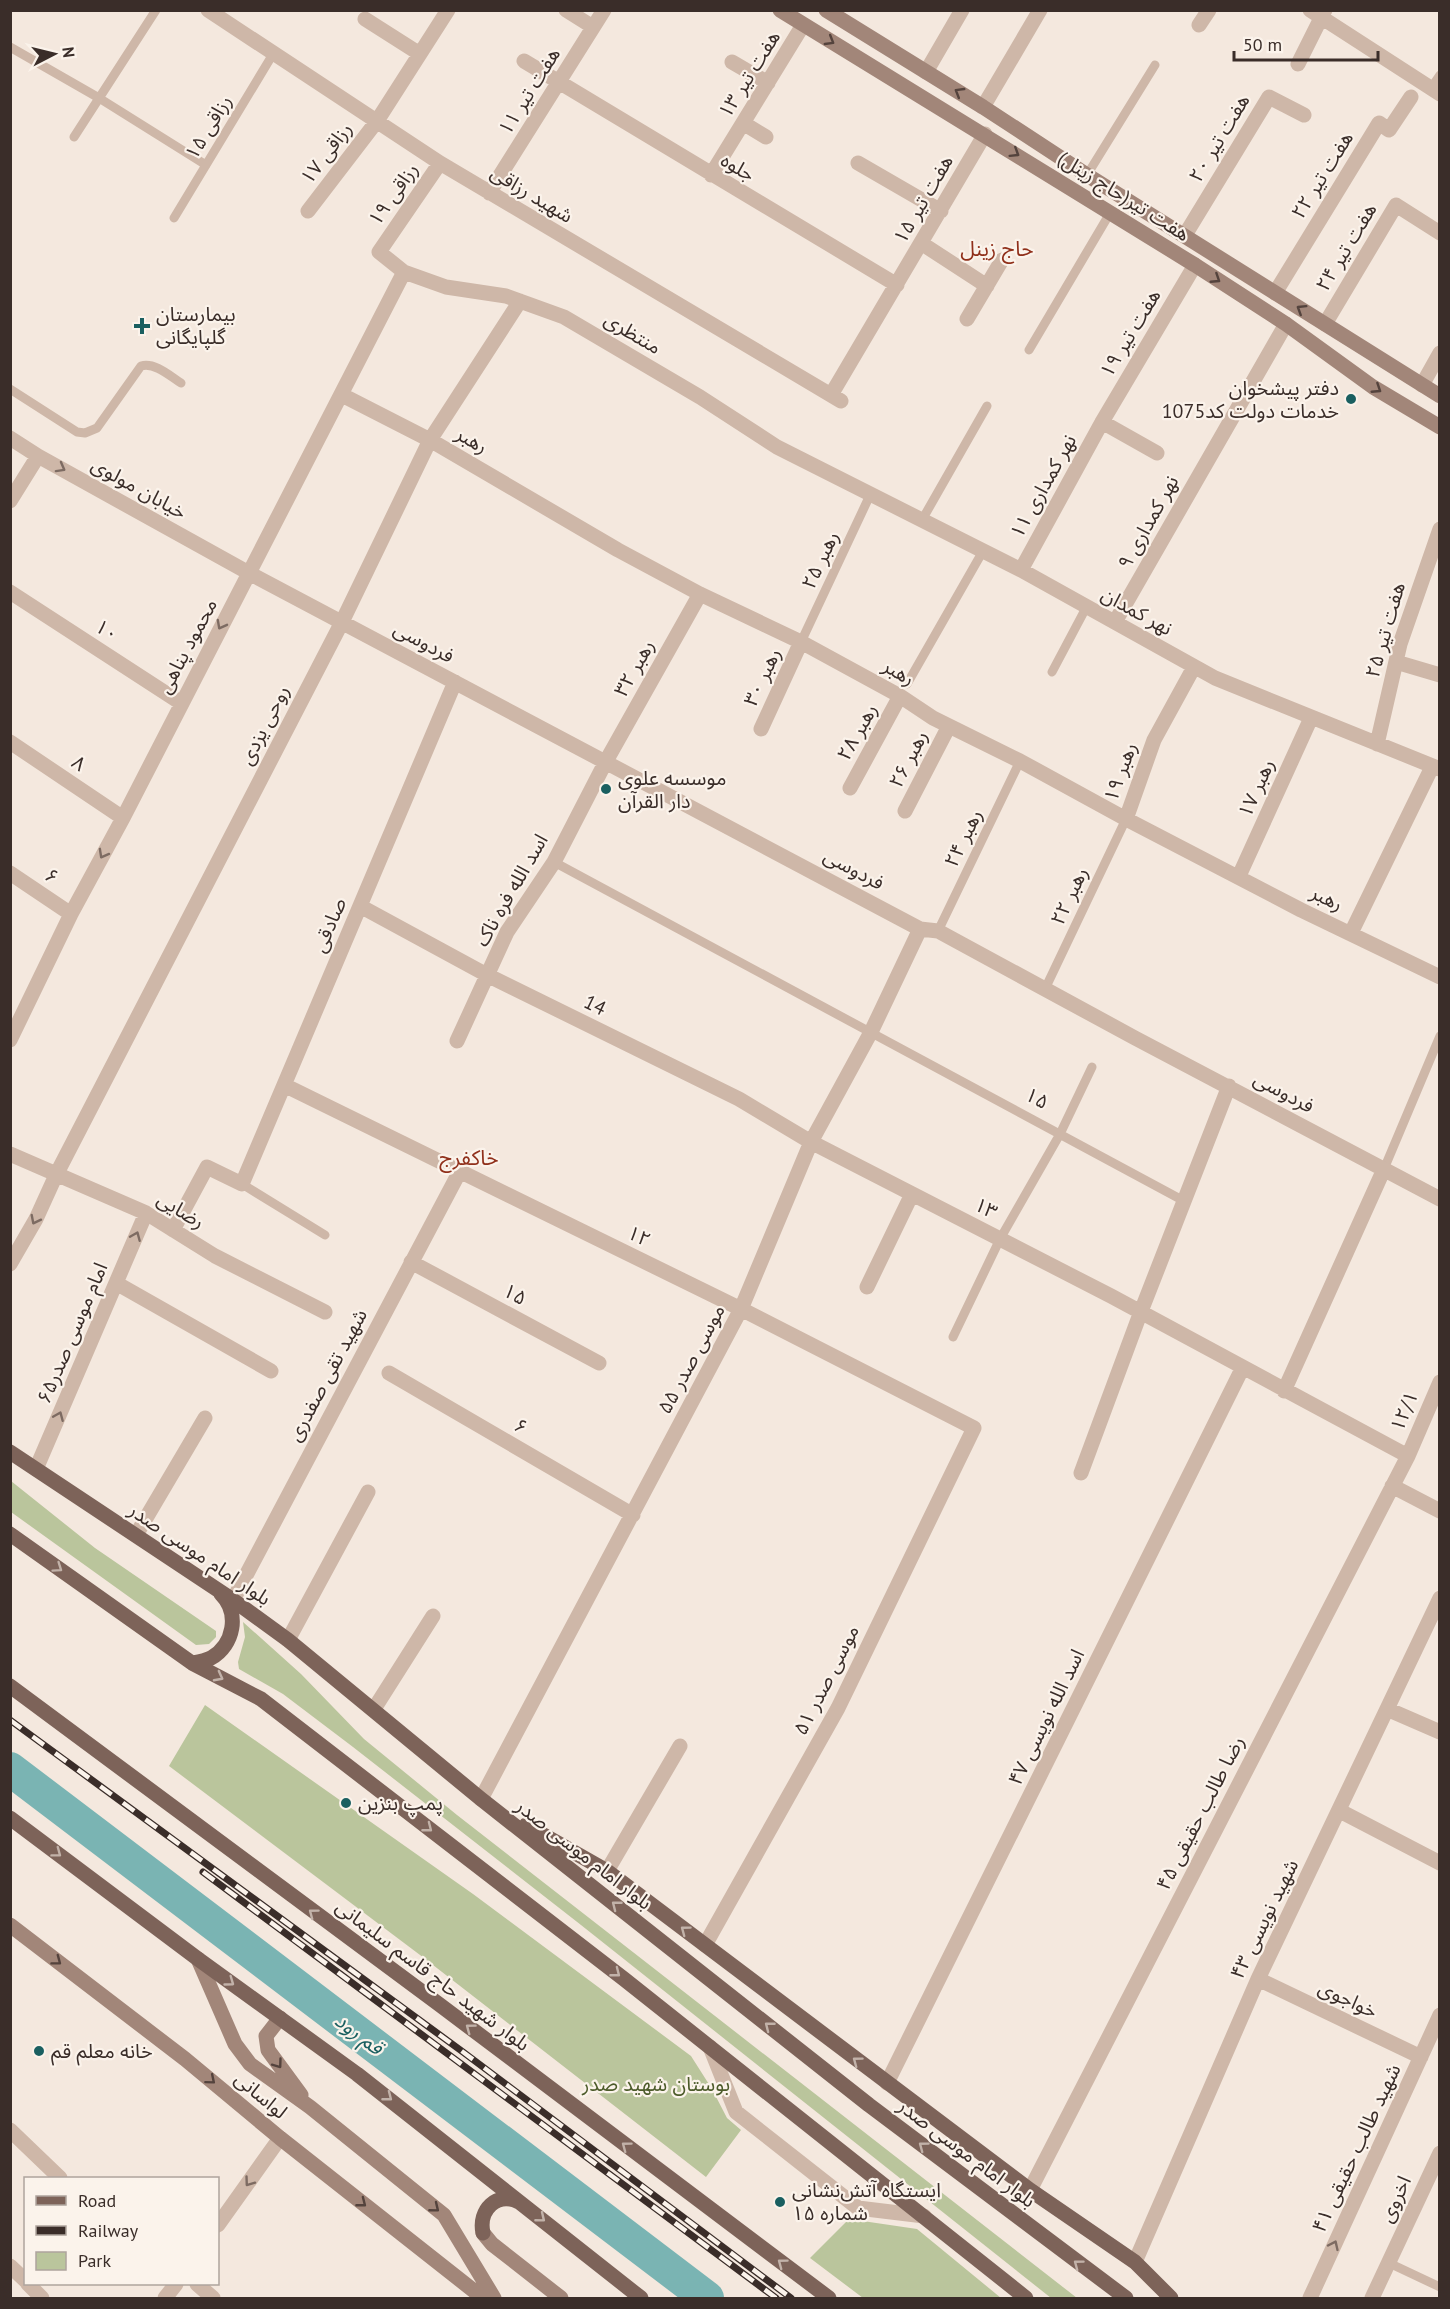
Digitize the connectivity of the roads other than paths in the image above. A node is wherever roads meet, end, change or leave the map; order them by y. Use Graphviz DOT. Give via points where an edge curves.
graph roads {
  1 [pos="156,10"];
  2 [pos="208,10"];
  3 [pos="448,10"];
  4 [pos="566,10"];
  5 [pos="604,10"];
  6 [pos="780,10"];
  7 [pos="826,10"];
  8 [pos="962,10"];
  9 [pos="1040,10"];
  10 [pos="1209,10"];
  11 [pos="1318,13"];
  12 [pos="365,19"];
  13 [pos="803,25"];
  14 [pos="1199,25"];
  15 [pos="593,27"];
  16 [pos="10,47"];
  17 [pos="273,54"];
  18 [pos="420,54"];
  19 [pos="524,62"];
  20 [pos="732,62"];
  21 [pos="1298,64"];
  22 [pos="1155,65"];
  23 [pos="926,72"];
  24 [pos="1440,75"];
  25 [pos="559,83"];
  26 [pos="768,83"];
  27 [pos="1435,91"];
  28 [pos="1411,97"];
  29 [pos="99,98"];
  30 [pos="983,107"];
  31 [pos="1304,115"];
  32 [pos="377,121"];
  33 [pos="743,123"];
  34 [pos="985,135"];
  35 [pos="74,137"];
  36 [pos="766,137"];
  37 [pos="858,163"];
  38 [pos="440,164"];
  39 [pos="206,165"];
  40 [pos="711,175"];
  41 [pos="1087,175"];
  42 [pos="489,194"];
  43 [pos="308,211"];
  44 [pos="940,211"];
  45 [pos="1110,213"];
  46 [pos="174,219"];
  47 [pos="1440,233"];
  48 [pos="1185,235"];
  49 [pos="921,243"];
  50 [pos="1002,260"];
  51 [pos="1195,265"];
  52 [pos="404,272"];
  53 [pos="897,285"];
  54 [pos="987,286"];
  55 [pos="1275,293"];
  56 [pos="520,301"];
  57 [pos="967,319"];
  58 [pos="1286,324"];
  59 [pos="1325,324"];
  60 [pos="1029,350"];
  61 [pos="1440,353"];
  62 [pos="181,383"];
  63 [pos="1422,385"];
  64 [pos="10,389"];
  65 [pos="342,395"];
  66 [pos="1440,396"];
  67 [pos="836,398"];
  68 [pos="987,406"];
  69 [pos="1102,422"];
  70 [pos="1440,427"];
  71 [pos="10,438"];
  72 [pos="430,440"];
  73 [pos="1157,453"];
  74 [pos="38,456"];
  75 [pos="824,470"];
  76 [pos="871,493"];
  77 [pos="10,501"];
  78 [pos="922,520"];
  79 [pos="1440,529"];
  80 [pos="983,551"];
  81 [pos="1021,570"];
  82 [pos="249,573"];
  83 [pos="10,592"];
  84 [pos="700,594"];
  85 [pos="1086,606"];
  86 [pos="342,622"];
  87 [pos="1115,622"];
  88 [pos="801,642"];
  89 [pos="1396,662"];
  90 [pos="1194,667"];
  91 [pos="1052,672"];
  92 [pos="1440,675"];
  93 [pos="455,682"];
  94 [pos="904,690"];
  95 [pos="181,703"];
  96 [pos="1311,718"];
  97 [pos="949,726"];
  98 [pos="761,729"];
  99 [pos="10,742"];
  100 [pos="1377,744"];
  101 [pos="1020,761"];
  102 [pos="605,763"];
  103 [pos="1436,768"];
  104 [pos="850,788"];
  105 [pos="905,811"];
  106 [pos="123,818"];
  107 [pos="1126,819"];
  108 [pos="554,862"];
  109 [pos="10,873"];
  110 [pos="1239,876"];
  111 [pos="360,906"];
  112 [pos="71,914"];
  113 [pos="920,929"];
  114 [pos="938,931"];
  115 [pos="1351,933"];
  116 [pos="487,975"];
  117 [pos="1440,977"];
  118 [pos="1046,989"];
  119 [pos="15,1020"];
  120 [pos="871,1032"];
  121 [pos="1440,1036"];
  122 [pos="10,1040"];
  123 [pos="457,1041"];
  124 [pos="1092,1067"];
  125 [pos="284,1085"];
  126 [pos="1229,1086"];
  127 [pos="1060,1134"];
  128 [pos="811,1142"];
  129 [pos="10,1154"];
  130 [pos="1384,1169"];
  131 [pos="460,1171"];
  132 [pos="56,1175"];
  133 [pos="242,1184"];
  134 [pos="912,1194"];
  135 [pos="1440,1199"];
  136 [pos="1184,1201"];
  137 [pos="146,1213"];
  138 [pos="174,1230"];
  139 [pos="325,1236"];
  140 [pos="1000,1239"];
  141 [pos="411,1262"];
  142 [pos="10,1264"];
  143 [pos="116,1283"];
  144 [pos="867,1287"];
  145 [pos="741,1310"];
  146 [pos="325,1312"];
  147 [pos="1140,1314"];
  148 [pos="953,1337"];
  149 [pos="599,1363"];
  150 [pos="1242,1369"];
  151 [pos="272,1371"];
  152 [pos="389,1373"];
  153 [pos="1440,1382"];
  154 [pos="1284,1391"];
  155 [pos="205,1418"];
  156 [pos="974,1428"];
  157 [pos="10,1452"];
  158 [pos="1408,1456"];
  159 [pos="36,1469"];
  160 [pos="1081,1473"];
  161 [pos="1392,1486"];
  162 [pos="368,1492"];
  163 [pos="1440,1511"];
  164 [pos="633,1515"];
  165 [pos="10,1534"];
  166 [pos="136,1535"];
  167 [pos="214,1587"];
  168 [pos="1440,1598"];
  169 [pos="233,1600"];
  170 [pos="433,1616"];
  171 [pos="288,1640"];
  172 [pos="192,1663"];
  173 [pos="10,1686"];
  174 [pos="374,1709"];
  175 [pos="1387,1709"];
  176 [pos="1440,1732"];
  177 [pos="680,1746"];
  178 [pos="481,1799"];
  179 [pos="1340,1811"];
  180 [pos="10,1818"];
  181 [pos="1440,1863"];
  182 [pos="607,1872"];
  183 [pos="10,1925"];
  184 [pos="705,1946"];
  185 [pos="198,1959"];
  186 [pos="1258,1979"];
  187 [pos="1440,2015"];
  188 [pos="280,2018"];
  189 [pos="710,2047"];
  190 [pos="1421,2057"];
  191 [pos="887,2084"];
  192 [pos="310,2108"];
  193 [pos="10,2130"];
  194 [pos="280,2138"];
  195 [pos="1440,2153"];
  196 [pos="59,2177"];
  197 [pos="1030,2190"];
  198 [pos="523,2204"];
  199 [pos="924,2216"];
  200 [pos="219,2224"];
  201 [pos="1135,2262"];
  202 [pos="1389,2263"];
  203 [pos="10,2266"];
  204 [pos="24,2279"];
  205 [pos="30,2285"];
  206 [pos="199,2285"];
  207 [pos="1440,2287"];
  208 [pos="42,2298"];
  209 [pos="213,2298"];
  210 [pos="483,2298"];
  211 [pos="494,2298"];
  212 [pos="561,2298"];
  213 [pos="641,2298"];
  214 [pos="828,2298"];
  215 [pos="1026,2298"];
  216 [pos="1126,2298"];
  217 [pos="1171,2298"];
  218 [pos="1310,2298"];
  219 [pos="1372,2298"];
  1 -- 29 [label="lane"];
  2 -- 17 [label="street, شهید رزاقی"];
  3 -- 18 [label="street, رزاقی ۱۷"];
  4 -- 15 [label="street"];
  5 -- 15 [label="street, هفت تیر ۱۱"];
  6 -- 13 [label="main road, هفت تیر(حاج زینل)"];
  7 -- 23 [label="main road, هفت تیر(حاج زینل)"];
  8 -- 23 [label="street"];
  9 -- 30 [label="street"];
  10 -- 14 [label="street"];
  11 -- 21 [label="street"];
  11 -- 27 [label="street"];
  12 -- 18 [label="street"];
  13 -- 26 [label="street, هفت تیر ۱۳"];
  13 -- 34 [label="main road, هفت تیر(حاج زینل), one-way"];
  15 -- 25 [label="street, هفت تیر ۱۱"];
  16 -- 29 [label="lane"];
  17 -- 32 [label="street, شهید رزاقی"];
  17 -- 39 [label="lane, رزاقی ۱۵"];
  18 -- 32 [label="street, رزاقی ۱۷"];
  19 -- 25 [label="street, جلوه"];
  20 -- 26 [label="street"];
  22 -- 41 [label="lane"];
  30 -- 23 [label="main road, هفت تیر(حاج زینل), one-way"];
  24 -- 27 [label="lane"];
  25 -- 40 [label="street, جلوه"];
  25 -- 42 [label="street, هفت تیر ۱۱"];
  26 -- 33 [label="street, هفت تیر ۱۳"];
  28 -- 55 [label="street, هفت تیر ۲۲" via="1389,130 1379,123"];
  29 -- 35 [label="lane"];
  29 -- 39 [label="lane"];
  30 -- 41 [label="main road, هفت تیر(حاج زینل)"];
  31 -- 48 [label="street, هفت تیر ۲۰" via="1269,97"];
  32 -- 38 [label="street, شهید رزاقی"];
  32 -- 43 [label="street, رزاقی ۱۷"];
  33 -- 36 [label="street"];
  33 -- 40 [label="street, هفت تیر ۱۳"];
  34 -- 44 [label="street, هفت تیر ۱۵"];
  34 -- 45 [label="main road, هفت تیر(حاج زینل), one-way"];
  37 -- 44 [label="street"];
  38 -- 42 [label="street, شهید رزاقی"];
  38 -- 52 [label="street, رزاقی ۱۹" via="379,252"];
  39 -- 46 [label="lane, رزاقی ۱۵"];
  40 -- 53 [label="street, جلوه"];
  41 -- 48 [label="main road, هفت تیر(حاج زینل)"];
  42 -- 67 [label="street, شهید رزاقی"];
  44 -- 49 [label="street, هفت تیر ۱۵"];
  45 -- 51 [label="main road, هفت تیر(حاج زینل)"];
  45 -- 60 [label="lane"];
  47 -- 59 [label="street, هفت تیر ۲۴" via="1398,200"];
  48 -- 55 [label="main road, هفت تیر(حاج زینل)"];
  49 -- 53 [label="street, هفت تیر ۱۵"];
  49 -- 54 [label="street"];
  50 -- 54 [label="street"];
  51 -- 58 [label="main road, هفت تیر(حاج زینل), one-way"];
  51 -- 69 [label="street, هفت تیر ۱۹"];
  52 -- 56 [label="street, منتظری" via="446,287"];
  52 -- 65 [label="street, محمود پناهی"];
  53 -- 67 [label="street, هفت تیر ۱۵"];
  54 -- 57 [label="street"];
  59 -- 55 [label="main road, هفت تیر(حاج زینل), one-way"];
  56 -- 72 [label="street, روحی یزدی"];
  56 -- 75 [label="street, منتظری" via="564,317 777,447"];
  58 -- 70 [label="main road, هفت تیر(حاج زینل), one-way" via="1373,387"];
  58 -- 87 [label="street, نهر کمداری ۹"];
  59 -- 63 [label="main road, هفت تیر(حاج زینل)"];
  61 -- 63 [label="street"];
  62 -- 64 [label="lane" via="156,367 141,366 97,428 85,433 77,432"];
  63 -- 66 [label="main road, هفت تیر(حاج زینل)"];
  65 -- 72 [label="street, رهبر"];
  65 -- 82 [label="street, محمود پناهی"];
  68 -- 78 [label="lane"];
  69 -- 73 [label="street"];
  69 -- 81 [label="street, نهر کمداری ۱۱"];
  71 -- 74 [label="street, خیابان مولوی"];
  72 -- 84 [label="street, رهبر"];
  72 -- 86 [label="street, روحی یزدی"];
  74 -- 77 [label="street"];
  74 -- 82 [label="street, خیابان مولوی, one-way"];
  75 -- 76 [label="street, نهر کمدان"];
  76 -- 78 [label="street, نهر کمدان"];
  76 -- 88 [label="lane, رهبر ۲۵"];
  78 -- 80 [label="street, نهر کمدان"];
  79 -- 89 [label="street, هفت تیر ۲۵"];
  80 -- 81 [label="street, نهر کمدان"];
  80 -- 94 [label="lane"];
  81 -- 85 [label="street, نهر کمدان"];
  82 -- 86 [label="street, فردوسی"];
  82 -- 95 [label="street, محمود پناهی, one-way"];
  83 -- 95 [label="street, ۱۰"];
  84 -- 88 [label="street, رهبر"];
  84 -- 102 [label="street, رهبر ۳۲"];
  85 -- 87 [label="street, نهر کمدان"];
  85 -- 91 [label="lane"];
  86 -- 93 [label="street, فردوسی"];
  86 -- 132 [label="street, روحی یزدی"];
  87 -- 90 [label="street, نهر کمدان"];
  88 -- 94 [label="street, رهبر"];
  88 -- 98 [label="street, رهبر ۳۰"];
  89 -- 92 [label="street"];
  89 -- 100 [label="street, هفت تیر ۲۵"];
  90 -- 96 [label="street, نهر کمدان"];
  90 -- 107 [label="street, رهبر ۱۹" via="1154,740"];
  93 -- 102 [label="street, فردوسی"];
  93 -- 111 [label="street, صادقی"];
  94 -- 97 [label="street, رهبر"];
  94 -- 104 [label="street, رهبر ۲۸"];
  95 -- 106 [label="street, محمود پناهی"];
  96 -- 100 [label="street, نهر کمدان"];
  96 -- 110 [label="street, رهبر ۱۷"];
  97 -- 101 [label="street, رهبر"];
  97 -- 105 [label="street, رهبر ۲۶"];
  99 -- 106 [label="street, ۸"];
  100 -- 103 [label="street, نهر کمدان"];
  101 -- 107 [label="street, رهبر"];
  101 -- 114 [label="lane, رهبر ۲۴"];
  102 -- 108 [label="street, اسد الله فره ناک"];
  102 -- 113 [label="street, فردوسی"];
  103 -- 115 [label="street"];
  106 -- 112 [label="street, محمود پناهی, one-way"];
  107 -- 110 [label="street, رهبر"];
  107 -- 118 [label="lane, رهبر ۲۲"];
  108 -- 116 [label="street, اسد الله فره ناک" via="507,932"];
  108 -- 120 [label="lane, ۱۵"];
  109 -- 112 [label="street, ۶"];
  110 -- 115 [label="street, رهبر"];
  111 -- 116 [label="street, 14"];
  111 -- 125 [label="street, صادقی"];
  112 -- 119 [label="street, محمود پناهی"];
  113 -- 114 [label="street, فردوسی"];
  113 -- 120 [label="street, موسی صدر ۵۵"];
  114 -- 118 [label="street, فردوسی"];
  115 -- 117 [label="street, رهبر"];
  116 -- 123 [label="street, اسد الله فره ناک"];
  116 -- 128 [label="street, 14" via="739,1099"];
  118 -- 126 [label="street, فردوسی"];
  119 -- 122 [label="street, محمود پناهی"];
  120 -- 127 [label="lane, ۱۵"];
  120 -- 128 [label="street, موسی صدر ۵۵"];
  121 -- 130 [label="lane"];
  124 -- 127 [label="lane"];
  125 -- 131 [label="street, ۱۲"];
  125 -- 133 [label="street, صادقی"];
  126 -- 130 [label="street, فردوسی"];
  126 -- 136 [label="street"];
  127 -- 136 [label="lane, ۱۵"];
  127 -- 140 [label="lane"];
  128 -- 134 [label="street, ۱۳"];
  128 -- 145 [label="street, موسی صدر ۵۵"];
  129 -- 132 [label="street, رضایی"];
  130 -- 135 [label="street, فردوسی"];
  130 -- 154 [label="street"];
  131 -- 141 [label="street, شهید تقی صفدری"];
  131 -- 145 [label="street, ۱۲"];
  132 -- 137 [label="street, رضایی"];
  132 -- 142 [label="street, روحی یزدی, one-way"];
  133 -- 138 [label="street" via="207,1167"];
  133 -- 139 [label="lane"];
  134 -- 140 [label="street, ۱۳"];
  134 -- 144 [label="street"];
  136 -- 147 [label="street"];
  137 -- 138 [label="street, رضایی"];
  143 -- 137 [label="street, امام موسی صدر۶۵, one-way"];
  138 -- 146 [label="street, رضایی" via="215,1256"];
  140 -- 147 [label="street, ۱۳"];
  140 -- 148 [label="lane"];
  141 -- 149 [label="street, ۱۵"];
  141 -- 169 [label="street, شهید تقی صفدری"];
  143 -- 151 [label="street"];
  159 -- 143 [label="street, امام موسی صدر۶۵, one-way"];
  145 -- 156 [label="street, ۱۲"];
  145 -- 164 [label="street, موسی صدر ۵۵"];
  147 -- 150 [label="street, ۱۳"];
  147 -- 160 [label="street"];
  150 -- 154 [label="street, ۱۳"];
  150 -- 191 [label="street, ۴۷ اسد الله نویسی"];
  152 -- 164 [label="street, ۶"];
  153 -- 158 [label="street, ۱۲/۱"];
  154 -- 158 [label="street, ۱۳"];
  155 -- 166 [label="street"];
  156 -- 184 [label="street, موسی صدر ۵۱" via="838,1708"];
  157 -- 159 [label="main road, بلوار امام موسی صدر"];
  158 -- 161 [label="street, ۴۵ رضا طالب حقیقی"];
  159 -- 166 [label="main road, بلوار امام موسی صدر"];
  161 -- 163 [label="street"];
  161 -- 197 [label="street, ۴۵ رضا طالب حقیقی"];
  162 -- 171 [label="street"];
  164 -- 178 [label="street, موسی صدر ۵۵"];
  165 -- 172 [label="main road, one-way"];
  166 -- 167 [label="main road, بلوار امام موسی صدر"];
  167 -- 169 [label="main road, بلوار امام موسی صدر"];
  167 -- 172 [label="main road" via="233,1616 231,1633 223,1649 209,1659"];
  168 -- 175 [label="street, ۴۳ شهید نویسی"];
  169 -- 171 [label="main road, بلوار امام موسی صدر"];
  170 -- 174 [label="street"];
  171 -- 174 [label="main road, بلوار امام موسی صدر"];
  172 -- 189 [label="main road, one-way" via="269,1706"];
  214 -- 173 [label="main road, بلوار شهید حاج قاسم سلیمانی, one-way"];
  174 -- 178 [label="main road, بلوار امام موسی صدر"];
  175 -- 176 [label="street"];
  175 -- 179 [label="street, ۴۳ شهید نویسی"];
  177 -- 182 [label="street"];
  178 -- 182 [label="main road"];
  216 -- 178 [label="main road, بلوار امام موسی صدر, one-way" via="860,2097"];
  179 -- 181 [label="street"];
  179 -- 186 [label="street, ۴۳ شهید نویسی"];
  180 -- 185 [label="main road, one-way"];
  184 -- 182 [label="main road, one-way"];
  183 -- 194 [label="main road, لواسانی, one-way" via="185,2059"];
  191 -- 184 [label="main road, one-way"];
  185 -- 188 [label="main road, one-way"];
  185 -- 192 [label="main road" via="235,2044 250,2064"];
  186 -- 190 [label="street, خواجوی"];
  186 -- 201 [label="street, ۴۳ شهید نویسی"];
  187 -- 190 [label="street, ۴۱ شهید طالب حقیقی"];
  188 -- 192 [label="main road, one-way" via="266,2036 268,2050"];
  188 -- 198 [label="main road, one-way"];
  189 -- 199 [label="main road"];
  189 -- 199 [label="street" via="736,2112 858,2208"];
  218 -- 190 [label="street, ۴۱ شهید طالب حقیقی, one-way"];
  191 -- 197 [label="main road"];
  192 -- 211 [label="main road, one-way" via="444,2215"];
  193 -- 196 [label="street"];
  194 -- 200 [label="street, one-way"];
  194 -- 210 [label="main road, لواسانی, one-way"];
  195 -- 202 [label="street, اخروی"];
  197 -- 201 [label="main road"];
  198 -- 212 [label="main road" via="508,2198 493,2202 483,2213 483,2233"];
  198 -- 213 [label="main road, one-way"];
  199 -- 215 [label="main road"];
  201 -- 217 [label="main road"];
  202 -- 207 [label="lane"];
  202 -- 219 [label="street, اخروی"];
  203 -- 204 [label="street"];
  205 -- 208 [label="street"];
  206 -- 209 [label="street"];
}
